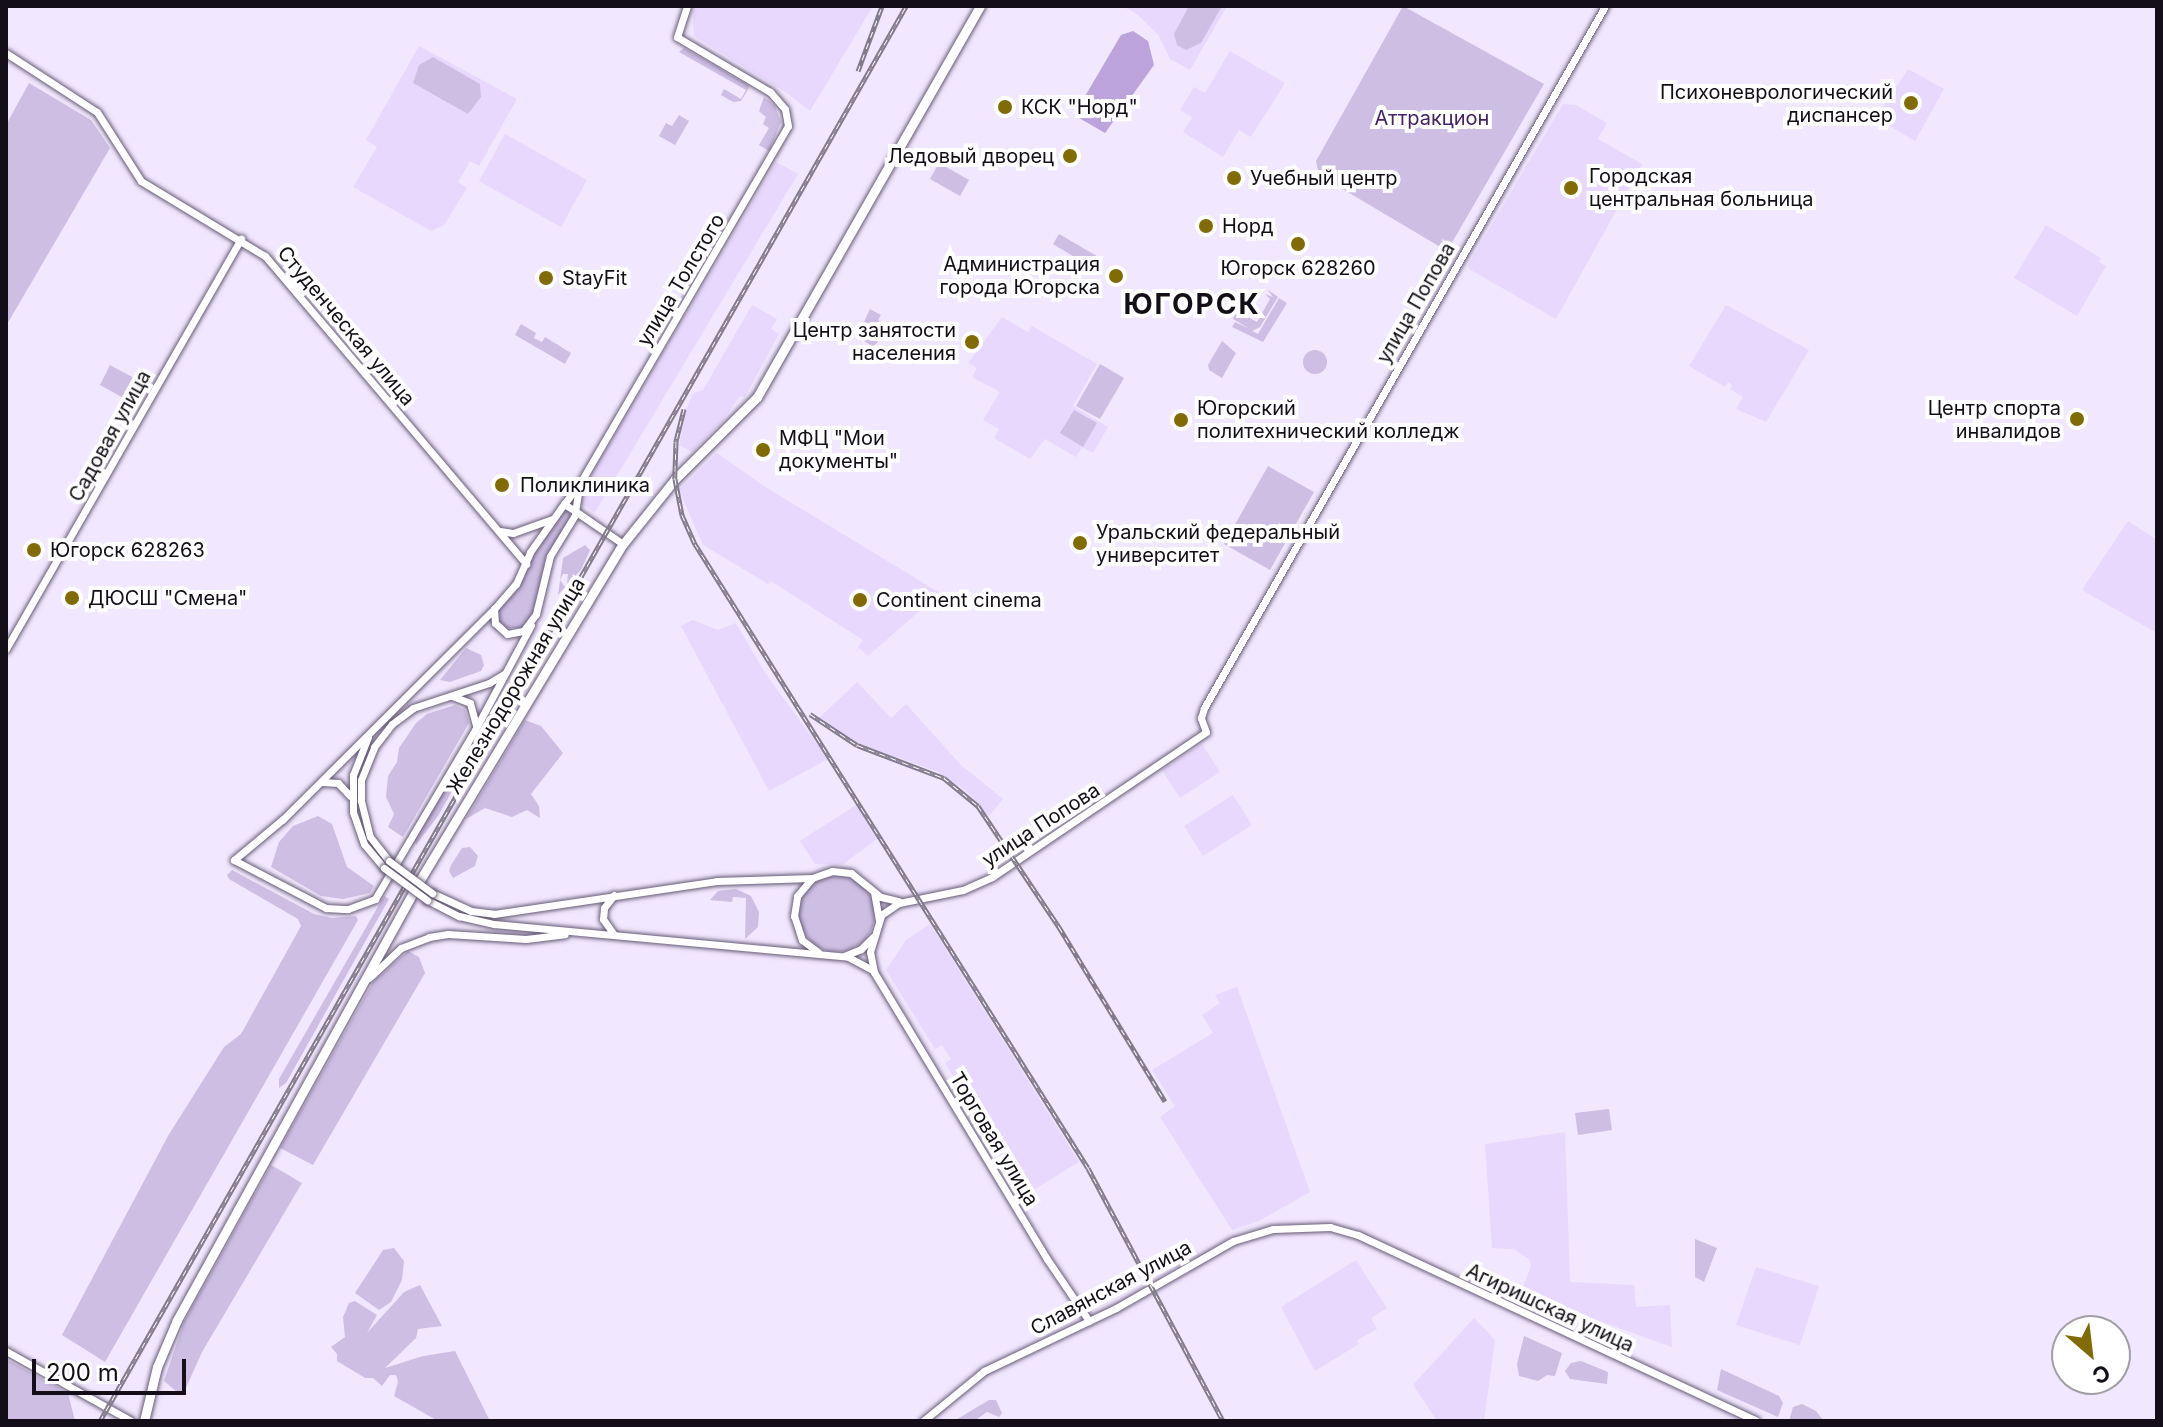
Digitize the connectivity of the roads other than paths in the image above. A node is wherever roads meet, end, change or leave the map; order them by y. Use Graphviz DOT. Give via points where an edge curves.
graph roads {
  1 [pos="687,6"];
  2 [pos="980,6"];
  3 [pos="1605,6"];
  4 [pos="6,53"];
  5 [pos="241,239"];
  6 [pos="579,485"];
  7 [pos="564,504"];
  8 [pos="575,511"];
  9 [pos="552,519"];
  10 [pos="595,525"];
  11 [pos="495,527"];
  12 [pos="568,529"];
  13 [pos="623,544"];
  14 [pos="526,564"];
  15 [pos="494,609"];
  16 [pos="531,625"];
  17 [pos="6,649"];
  18 [pos="510,667"];
  19 [pos="438,698"];
  20 [pos="378,722"];
  21 [pos="475,730"];
  22 [pos="319,782"];
  23 [pos="352,798"];
  24 [pos="386,864"];
  25 [pos="812,878"];
  26 [pos="870,887"];
  27 [pos="615,894"];
  28 [pos="430,896"];
  29 [pos="906,901"];
  30 [pos="879,922"];
  31 [pos="579,932"];
  32 [pos="876,932"];
  33 [pos="614,935"];
  34 [pos="827,956"];
  35 [pos="839,957"];
  36 [pos="874,972"];
  37 [pos="367,981"];
  38 [pos="1330,1227"];
  39 [pos="1089,1321"];
  40 [pos="6,1351"];
  41 [pos="131,1421"];
  42 [pos="144,1421"];
  43 [pos="923,1421"];
  44 [pos="1756,1421"];
  1 -- 6 [label="street, улица Толстого" via="677,37 770,92 787,113 788,126"];
  2 -- 13 [label="main road, Железнодорожная улица" via="757,397 668,487"];
  3 -- 29 [label="street, улица Попова" via="1201,718 1206,732 992,877 963,890"];
  4 -- 5 [label="street, Студенческая улица" via="89,105 141,181"];
  5 -- 11 [label="street, Студенческая улица" via="293,284"];
  5 -- 17 [label="street, Садовая улица"];
  6 -- 7 [label="street"];
  6 -- 8 [label="street"];
  7 -- 8 [label="street"];
  7 -- 9 [label="street"];
  8 -- 10 [label="street"];
  8 -- 12 [label="street"];
  9 -- 11 [label="street" via="510,533"];
  9 -- 14 [label="street"];
  10 -- 12 [label="street" via="578,522"];
  10 -- 13 [label="street"];
  11 -- 14 [label="street, Студенческая улица"];
  12 -- 16 [label="street" via="548,562"];
  13 -- 37 [label="main road, Железнодорожная улица" via="420,880"];
  14 -- 15 [label="street"];
  15 -- 16 [label="street" via="495,623 507,634 519,634"];
  15 -- 20 [label="street"];
  16 -- 18 [label="street"];
  18 -- 19 [label="street" via="489,683"];
  18 -- 21 [label="street"];
  19 -- 21 [label="street" via="460,697 470,703"];
  19 -- 24 [label="street" via="392,724 364,770 364,821"];
  20 -- 22 [label="street"];
  20 -- 23 [label="street" via="359,756"];
  21 -- 22 [label="street" via="380,893 358,907 336,910 315,905 234,860"];
  22 -- 23 [label="street" via="338,783"];
  23 -- 24 [label="street" via="361,837"];
  24 -- 28 [label="street, bridge"];
  25 -- 26 [label="street" via="845,872"];
  25 -- 27 [label="street" via="717,881"];
  25 -- 34 [label="street" via="797,896 795,922 806,944"];
  26 -- 29 [label="street" via="886,900"];
  26 -- 30 [label="street"];
  27 -- 28 [label="street" via="494,914"];
  27 -- 33 [label="street" via="603,913 605,927"];
  28 -- 31 [label="street" via="476,921"];
  29 -- 30 [label="street" via="887,909"];
  30 -- 32 [label="street"];
  31 -- 33 [label="street"];
  31 -- 37 [label="street" via="526,939 429,937 401,948"];
  32 -- 35 [label="street" via="861,949"];
  32 -- 36 [label="street" via="870,957"];
  33 -- 34 [label="street"];
  34 -- 35 [label="street"];
  35 -- 36 [label="street" via="861,961"];
  36 -- 39 [label="street, Торговая улица"];
  37 -- 42 [label="main road, Железнодорожная улица" via="177,1320 157,1367"];
  38 -- 39 [label="street, Славянская улица" via="1244,1236"];
  38 -- 44 [label="street, Агиришская улица" via="1358,1235"];
  39 -- 43 [label="street, Славянская улица" via="977,1375"];
  40 -- 41 [label="street"];
}
